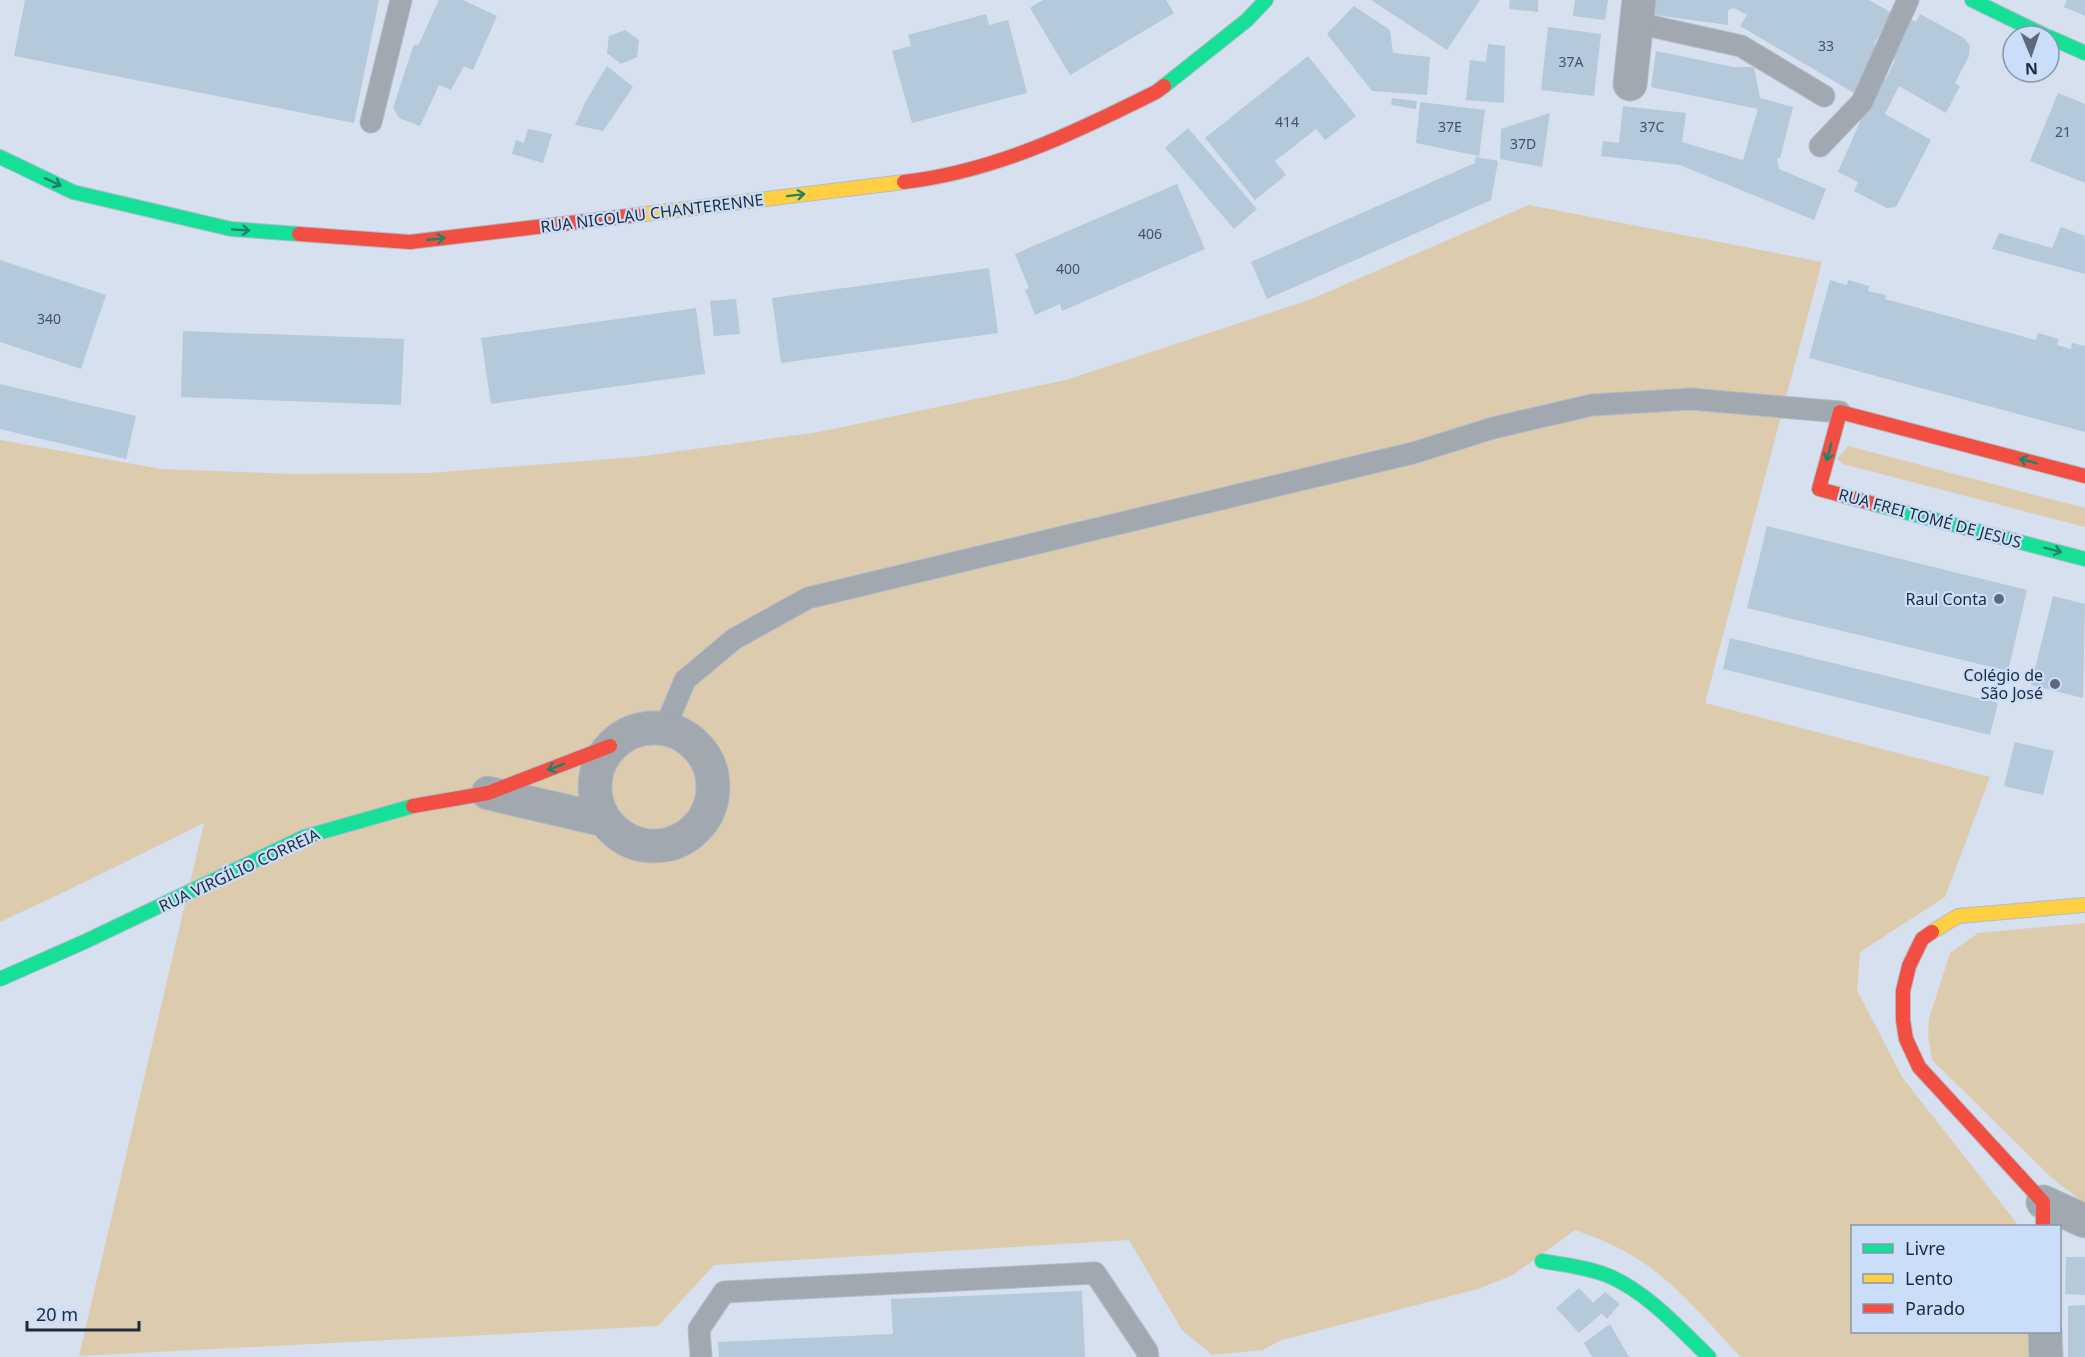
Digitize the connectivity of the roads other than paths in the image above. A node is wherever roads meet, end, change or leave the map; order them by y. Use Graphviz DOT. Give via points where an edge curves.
graph roads {
  1 [pos="401,0"];
  2 [pos="1266,0"];
  3 [pos="1908,0"];
  4 [pos="1972,0"];
  5 [pos="1638,12"];
  6 [pos="2021,24"];
  7 [pos="2061,43"];
  8 [pos="2085,53"];
  9 [pos="1630,84"];
  10 [pos="1824,96"];
  11 [pos="371,122"];
  12 [pos="1820,146"];
  13 [pos="0,157"];
  14 [pos="1840,412"];
  15 [pos="2085,476"];
  16 [pos="2085,559"];
  17 [pos="665,728"];
  18 [pos="610,746"];
  19 [pos="488,793"];
  20 [pos="604,820"];
  21 [pos="2085,905"];
  22 [pos="0,979"];
  23 [pos="2043,1214"];
  24 [pos="2085,1221"];
  25 [pos="1542,1261"];
  26 [pos="2045,1333"];
  27 [pos="700,1357"];
  28 [pos="1148,1357"];
  29 [pos="1709,1357"];
  30 [pos="2046,1357"];
  1 -- 11 [label="lane"];
  13 -- 2 [label="street, RUA NICOLAU CHANTERENNE, one-way" via="73,192 231,229 410,242 564,225 912,181 983,167 1069,135 1156,92 1247,20"];
  3 -- 12 [label="lane" via="1863,102"];
  4 -- 6 [label="street"];
  5 -- 9 [label="street"];
  5 -- 10 [label="lane" via="1741,46"];
  7 -- 8 [label="street"];
  15 -- 14 [label="street, one-way"];
  14 -- 16 [label="street, RUA FREI TOMÉ DE JESUS, one-way" via="1819,489"];
  14 -- 17 [label="lane" via="1692,399 1592,405 1493,428 1413,453 808,598 734,639 685,680"];
  17 -- 18 [label="street, RUA VIRGÍLIO CORREIA" via="645,728 626,734"];
  17 -- 20 [label="street, RUA VIRGÍLIO CORREIA" via="684,735 699,747 710,764 712,802 704,820 673,843 654,846 634,843 617,834"];
  18 -- 19 [label="street, RUA VIRGÍLIO CORREIA, one-way"];
  18 -- 20 [label="street" via="594,782"];
  19 -- 20 [label="street, RUA VIRGÍLIO CORREIA"];
  19 -- 22 [label="street, RUA VIRGÍLIO CORREIA" via="413,806 304,837"];
  21 -- 23 [label="street" via="1958,916 1922,939 1908,966 1903,992 1906,1039 1919,1067"];
  23 -- 24 [label="street"];
  25 -- 29 [label="street" via="1610,1276 1638,1293"];
  26 -- 30 [label="street"];
  27 -- 28 [label="lane" via="699,1329 724,1292 1095,1273 1148,1351"];
}
